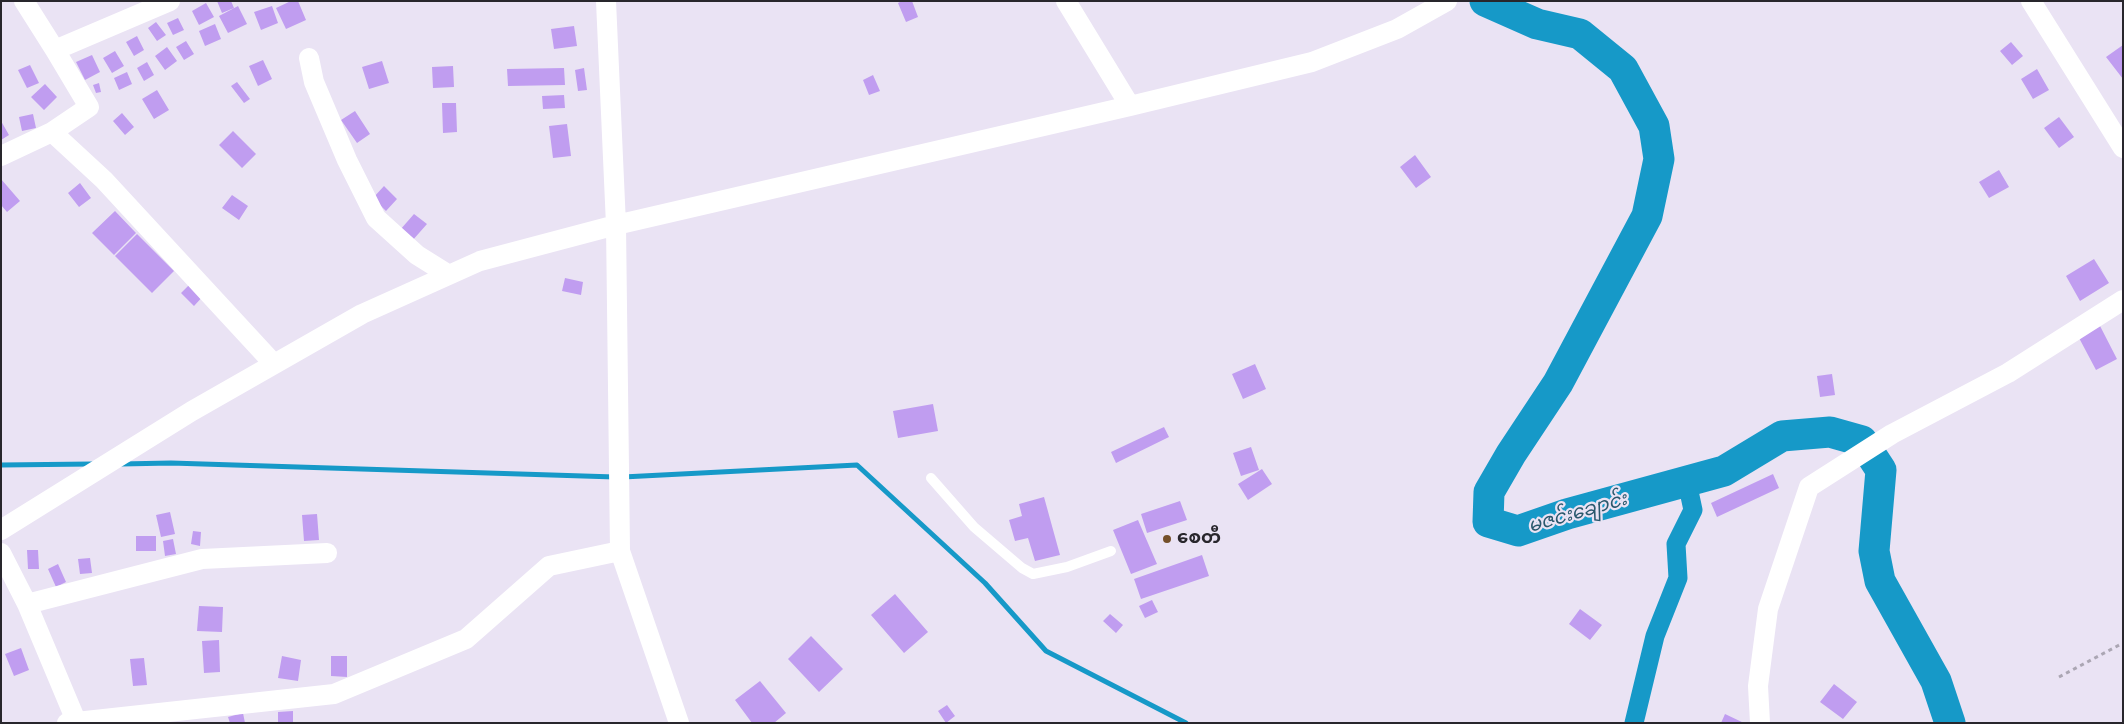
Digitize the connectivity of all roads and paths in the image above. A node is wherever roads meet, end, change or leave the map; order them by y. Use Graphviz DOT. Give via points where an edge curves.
graph roads {
  1 [pos="24,1"];
  2 [pos="170,1"];
  3 [pos="606,1"];
  4 [pos="1066,1"];
  5 [pos="1447,1"];
  6 [pos="2031,1"];
  7 [pos="55,50"];
  8 [pos="309,58"];
  9 [pos="1130,106"];
  10 [pos="52,132"];
  11 [pos="2123,148"];
  12 [pos="1,156"];
  13 [pos="616,225"];
  14 [pos="449,275"];
  15 [pos="2123,300"];
  16 [pos="274,364"];
  17 [pos="931,478"];
  18 [pos="1,530"];
  19 [pos="620,551"];
  20 [pos="1111,551"];
  21 [pos="1,553"];
  22 [pos="327,553"];
  23 [pos="27,604"];
  24 [pos="2123,643"];
  25 [pos="2059,677"];
  26 [pos="73,722"];
  27 [pos="680,723"];
  28 [pos="1760,723"];
  1 -- 7 [label="street"];
  2 -- 7 [label="street"];
  3 -- 13 [label="street"];
  4 -- 9 [label="street"];
  5 -- 9 [label="street" via="1397,29 1312,62"];
  6 -- 11 [label="street"];
  7 -- 10 [label="street" via="90,107"];
  8 -- 14 [label="street" via="314,82 376,218 417,255"];
  9 -- 13 [label="street"];
  10 -- 12 [label="street"];
  10 -- 16 [label="street" via="104,180"];
  13 -- 14 [label="street" via="480,261"];
  13 -- 19 [label="street"];
  14 -- 16 [label="street" via="362,314"];
  15 -- 28 [label="street" via="2008,373 1892,434 1810,486 1768,609 1758,686"];
  16 -- 18 [label="street"];
  17 -- 20 [label="lane" via="974,527 1032,574 1067,567"];
  19 -- 26 [label="street" via="549,566 466,639 334,694"];
  19 -- 27 [label="street"];
  21 -- 23 [label="street"];
  22 -- 23 [label="street" via="202,559"];
  23 -- 26 [label="street"];
  24 -- 25 [label="path"];
}
